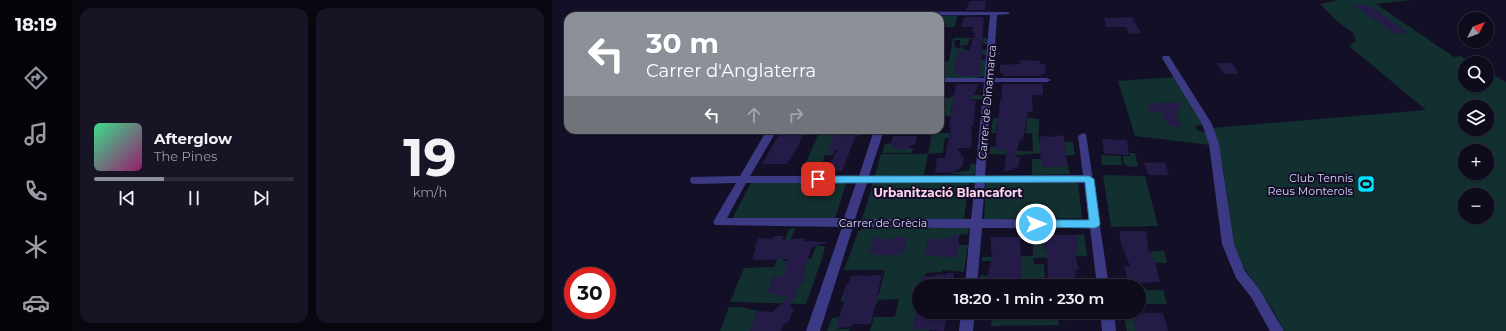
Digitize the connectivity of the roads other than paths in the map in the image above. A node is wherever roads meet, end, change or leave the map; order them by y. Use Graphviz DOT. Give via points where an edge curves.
graph roads {
  1 [pos="1007,12"];
  2 [pos="994,13"];
  3 [pos="944,14"];
  4 [pos="1166,58"];
  5 [pos="944,80"];
  6 [pos="989,80"];
  7 [pos="1047,80"];
  8 [pos="770,134"];
  9 [pos="878,134"];
  10 [pos="1083,136"];
  11 [pos="863,179"];
  12 [pos="1089,179"];
  13 [pos="695,180"];
  14 [pos="744,180"];
  15 [pos="980,180"];
  16 [pos="849,223"];
  17 [pos="977,223"];
  18 [pos="1095,224"];
  19 [pos="971,279"];
  20 [pos="1102,279"];
  21 [pos="967,319"];
  22 [pos="1108,319"];
  23 [pos="813,331"];
  24 [pos="966,331"];
  25 [pos="1109,331"];
  26 [pos="1277,331"];
  1 -- 2 [label="street"];
  2 -- 3 [label="street"];
  2 -- 6 [label="street, Carrer de Dinamarca"];
  4 -- 26 [label="street" via="1207,124 1214,144 1228,244 1234,263 1255,292"];
  5 -- 6 [label="street"];
  6 -- 7 [label="street"];
  6 -- 15 [label="street, Carrer de Dinamarca"];
  8 -- 14 [label="street"];
  9 -- 11 [label="street"];
  10 -- 12 [label="street"];
  11 -- 14 [label="street"];
  11 -- 15 [label="street"];
  11 -- 16 [label="street"];
  12 -- 15 [label="street"];
  12 -- 18 [label="street"];
  13 -- 14 [label="street"];
  14 -- 16 [label="street, Carrer de Grècia" via="719,222"];
  15 -- 17 [label="street, Carrer de Dinamarca"];
  16 -- 17 [label="street, Carrer de Grècia"];
  16 -- 23 [label="street"];
  17 -- 18 [label="street, Carrer de Grècia"];
  17 -- 19 [label="street, Carrer de Dinamarca"];
  18 -- 20 [label="street"];
  21 -- 24 [label="street"];
  22 -- 25 [label="street"];
}
